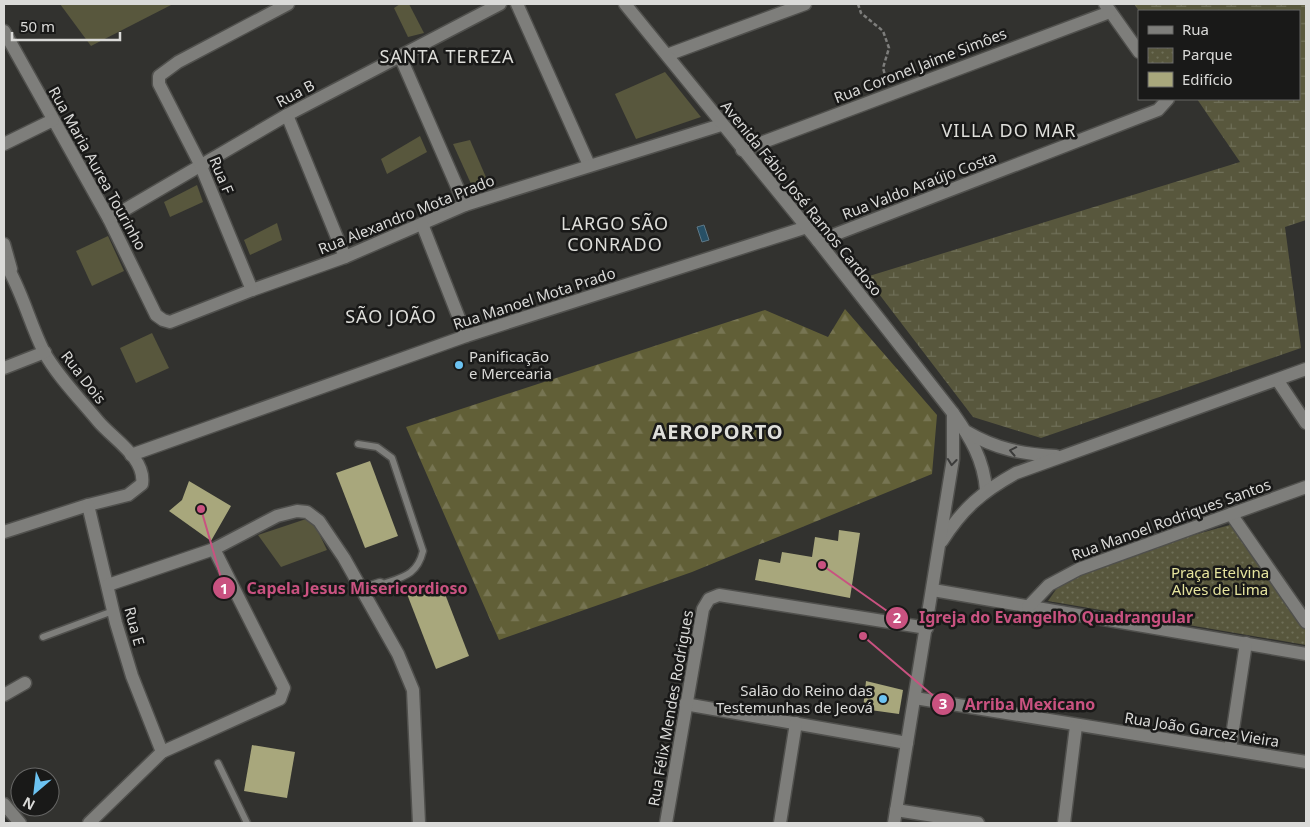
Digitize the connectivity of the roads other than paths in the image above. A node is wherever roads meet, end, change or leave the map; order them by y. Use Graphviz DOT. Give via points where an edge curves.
graph roads {
  1 [pos="288,4"];
  2 [pos="500,4"];
  3 [pos="517,4"];
  4 [pos="625,4"];
  5 [pos="806,4"];
  6 [pos="1107,8"];
  7 [pos="4,31"];
  8 [pos="1138,51"];
  9 [pos="667,55"];
  10 [pos="400,56"];
  11 [pos="1167,100"];
  12 [pos="287,115"];
  13 [pos="53,120"];
  14 [pos="721,125"];
  15 [pos="4,144"];
  16 [pos="742,150"];
  17 [pos="200,164"];
  18 [pos="589,165"];
  19 [pos="465,205"];
  20 [pos="109,219"];
  21 [pos="422,224"];
  22 [pos="807,227"];
  23 [pos="818,241"];
  24 [pos="4,244"];
  25 [pos="345,257"];
  26 [pos="4,261"];
  27 [pos="14,278"];
  28 [pos="252,290"];
  29 [pos="163,320"];
  30 [pos="466,336"];
  31 [pos="45,352"];
  32 [pos="4,368"];
  33 [pos="1306,369"];
  34 [pos="1278,381"];
  35 [pos="954,413"];
  36 [pos="1306,423"];
  37 [pos="966,432"];
  38 [pos="358,444"];
  39 [pos="131,455"];
  40 [pos="1061,456"];
  41 [pos="1306,488"];
  42 [pos="986,490"];
  43 [pos="88,505"];
  44 [pos="1231,514"];
  45 [pos="4,532"];
  46 [pos="940,544"];
  47 [pos="214,549"];
  48 [pos="108,585"];
  49 [pos="380,585"];
  50 [pos="933,590"];
  51 [pos="362,591"];
  52 [pos="1028,607"];
  53 [pos="114,611"];
  54 [pos="1306,622"];
  55 [pos="927,628"];
  56 [pos="43,637"];
  57 [pos="1246,643"];
  58 [pos="1306,654"];
  59 [pos="24,683"];
  60 [pos="4,695"];
  61 [pos="915,698"];
  62 [pos="686,704"];
  63 [pos="796,723"];
  64 [pos="1076,726"];
  65 [pos="906,743"];
  66 [pos="1230,748"];
  67 [pos="162,752"];
  68 [pos="1306,762"];
  69 [pos="218,763"];
  70 [pos="4,804"];
  71 [pos="896,810"];
  72 [pos="20,823"];
  73 [pos="89,823"];
  74 [pos="247,823"];
  75 [pos="419,823"];
  76 [pos="666,823"];
  77 [pos="780,823"];
  78 [pos="894,823"];
  79 [pos="978,823"];
  80 [pos="1064,823"];
  1 -- 17 [label="street, Rua F" via="178,62 160,76 160,84"];
  2 -- 10 [label="street, Rua B"];
  3 -- 18 [label="street"];
  4 -- 9 [label="street, Avenida Fábio José Ramos Cardoso"];
  5 -- 9 [label="street"];
  6 -- 8 [label="street"];
  6 -- 16 [label="street, Rua Coronel Jaime Simôes"];
  7 -- 13 [label="street, Rua Maria Aurea Tourinho"];
  9 -- 14 [label="street, Avenida Fábio José Ramos Cardoso"];
  10 -- 12 [label="street, Rua B"];
  10 -- 19 [label="street"];
  11 -- 23 [label="street, Rua Valdo Araújo Costa" via="1158,110"];
  12 -- 17 [label="street, Rua B"];
  12 -- 25 [label="street"];
  13 -- 15 [label="street"];
  13 -- 20 [label="street, Rua Maria Aurea Tourinho"];
  14 -- 16 [label="street, Avenida Fábio José Ramos Cardoso"];
  14 -- 18 [label="street, Rua Alexandro Mota Prado"];
  16 -- 22 [label="street, Avenida Fábio José Ramos Cardoso"];
  17 -- 20 [label="street, Rua B"];
  17 -- 28 [label="street, Rua F"];
  18 -- 19 [label="street, Rua Alexandro Mota Prado"];
  19 -- 21 [label="street, Rua Alexandro Mota Prado"];
  20 -- 29 [label="street, Rua Maria Aurea Tourinho" via="156,315"];
  21 -- 25 [label="street, Rua Alexandro Mota Prado"];
  21 -- 30 [label="street"];
  22 -- 23 [label="street, Avenida Fábio José Ramos Cardoso"];
  22 -- 30 [label="street, Rua Manoel Mota Prado"];
  23 -- 35 [label="street, Avenida Fábio José Ramos Cardoso"];
  24 -- 27 [label="street, Rua Dois"];
  25 -- 28 [label="street, Rua Alexandro Mota Prado"];
  26 -- 27 [label="street, Rua Dois"];
  27 -- 31 [label="street, Rua Dois"];
  28 -- 29 [label="street, Rua Alexandro Mota Prado" via="175,321"];
  30 -- 39 [label="street, Rua Manoel Mota Prado"];
  31 -- 32 [label="street"];
  31 -- 39 [label="street, Rua Dois" via="107,432"];
  33 -- 34 [label="street"];
  34 -- 36 [label="street"];
  34 -- 40 [label="street"];
  35 -- 37 [label="street, Avenida Fábio José Ramos Cardoso"];
  35 -- 46 [label="street, one-way" via="952,460"];
  40 -- 37 [label="street, one-way" via="1008,451"];
  37 -- 42 [label="street, Avenida Fábio José Ramos Cardoso" via="982,462"];
  38 -- 49 [label="lane" via="377,447 392,458 423,551 414,571"];
  39 -- 43 [label="street, Rua Dois" via="140,467 142,484 128,495"];
  40 -- 42 [label="street" via="1016,473"];
  41 -- 44 [label="street, Rua Manoel Rodriques Santos"];
  42 -- 46 [label="street" via="953,524"];
  43 -- 45 [label="street"];
  43 -- 48 [label="street, Rua E"];
  44 -- 52 [label="street, Rua Manoel Rodriques Santos" via="1079,569 1049,586"];
  44 -- 54 [label="street"];
  46 -- 50 [label="street"];
  47 -- 48 [label="street"];
  47 -- 51 [label="street" via="277,516 307,512 319,521"];
  47 -- 67 [label="street" via="284,688 284,694 280,699"];
  48 -- 53 [label="street, Rua E"];
  49 -- 51 [label="street"];
  50 -- 52 [label="street"];
  50 -- 55 [label="street"];
  51 -- 75 [label="street" via="398,654 413,690"];
  52 -- 57 [label="street"];
  53 -- 56 [label="lane"];
  53 -- 67 [label="street, Rua E" via="132,676"];
  55 -- 61 [label="street"];
  55 -- 62 [label="street, Rua Félix Mendes Rodrigues" via="719,595 709,599 703,609"];
  57 -- 58 [label="street"];
  57 -- 66 [label="street"];
  59 -- 60 [label="street"];
  61 -- 64 [label="street, Rua João Garcez Vieira"];
  61 -- 65 [label="street"];
  62 -- 63 [label="street"];
  62 -- 76 [label="street, Rua Félix Mendes Rodrigues"];
  63 -- 65 [label="street"];
  63 -- 77 [label="street"];
  64 -- 66 [label="street, Rua João Garcez Vieira"];
  64 -- 80 [label="street"];
  65 -- 71 [label="street"];
  66 -- 68 [label="street, Rua João Garcez Vieira"];
  67 -- 73 [label="street"];
  69 -- 74 [label="lane"];
  70 -- 72 [label="street"];
  71 -- 78 [label="street"];
  71 -- 79 [label="street"];
}
